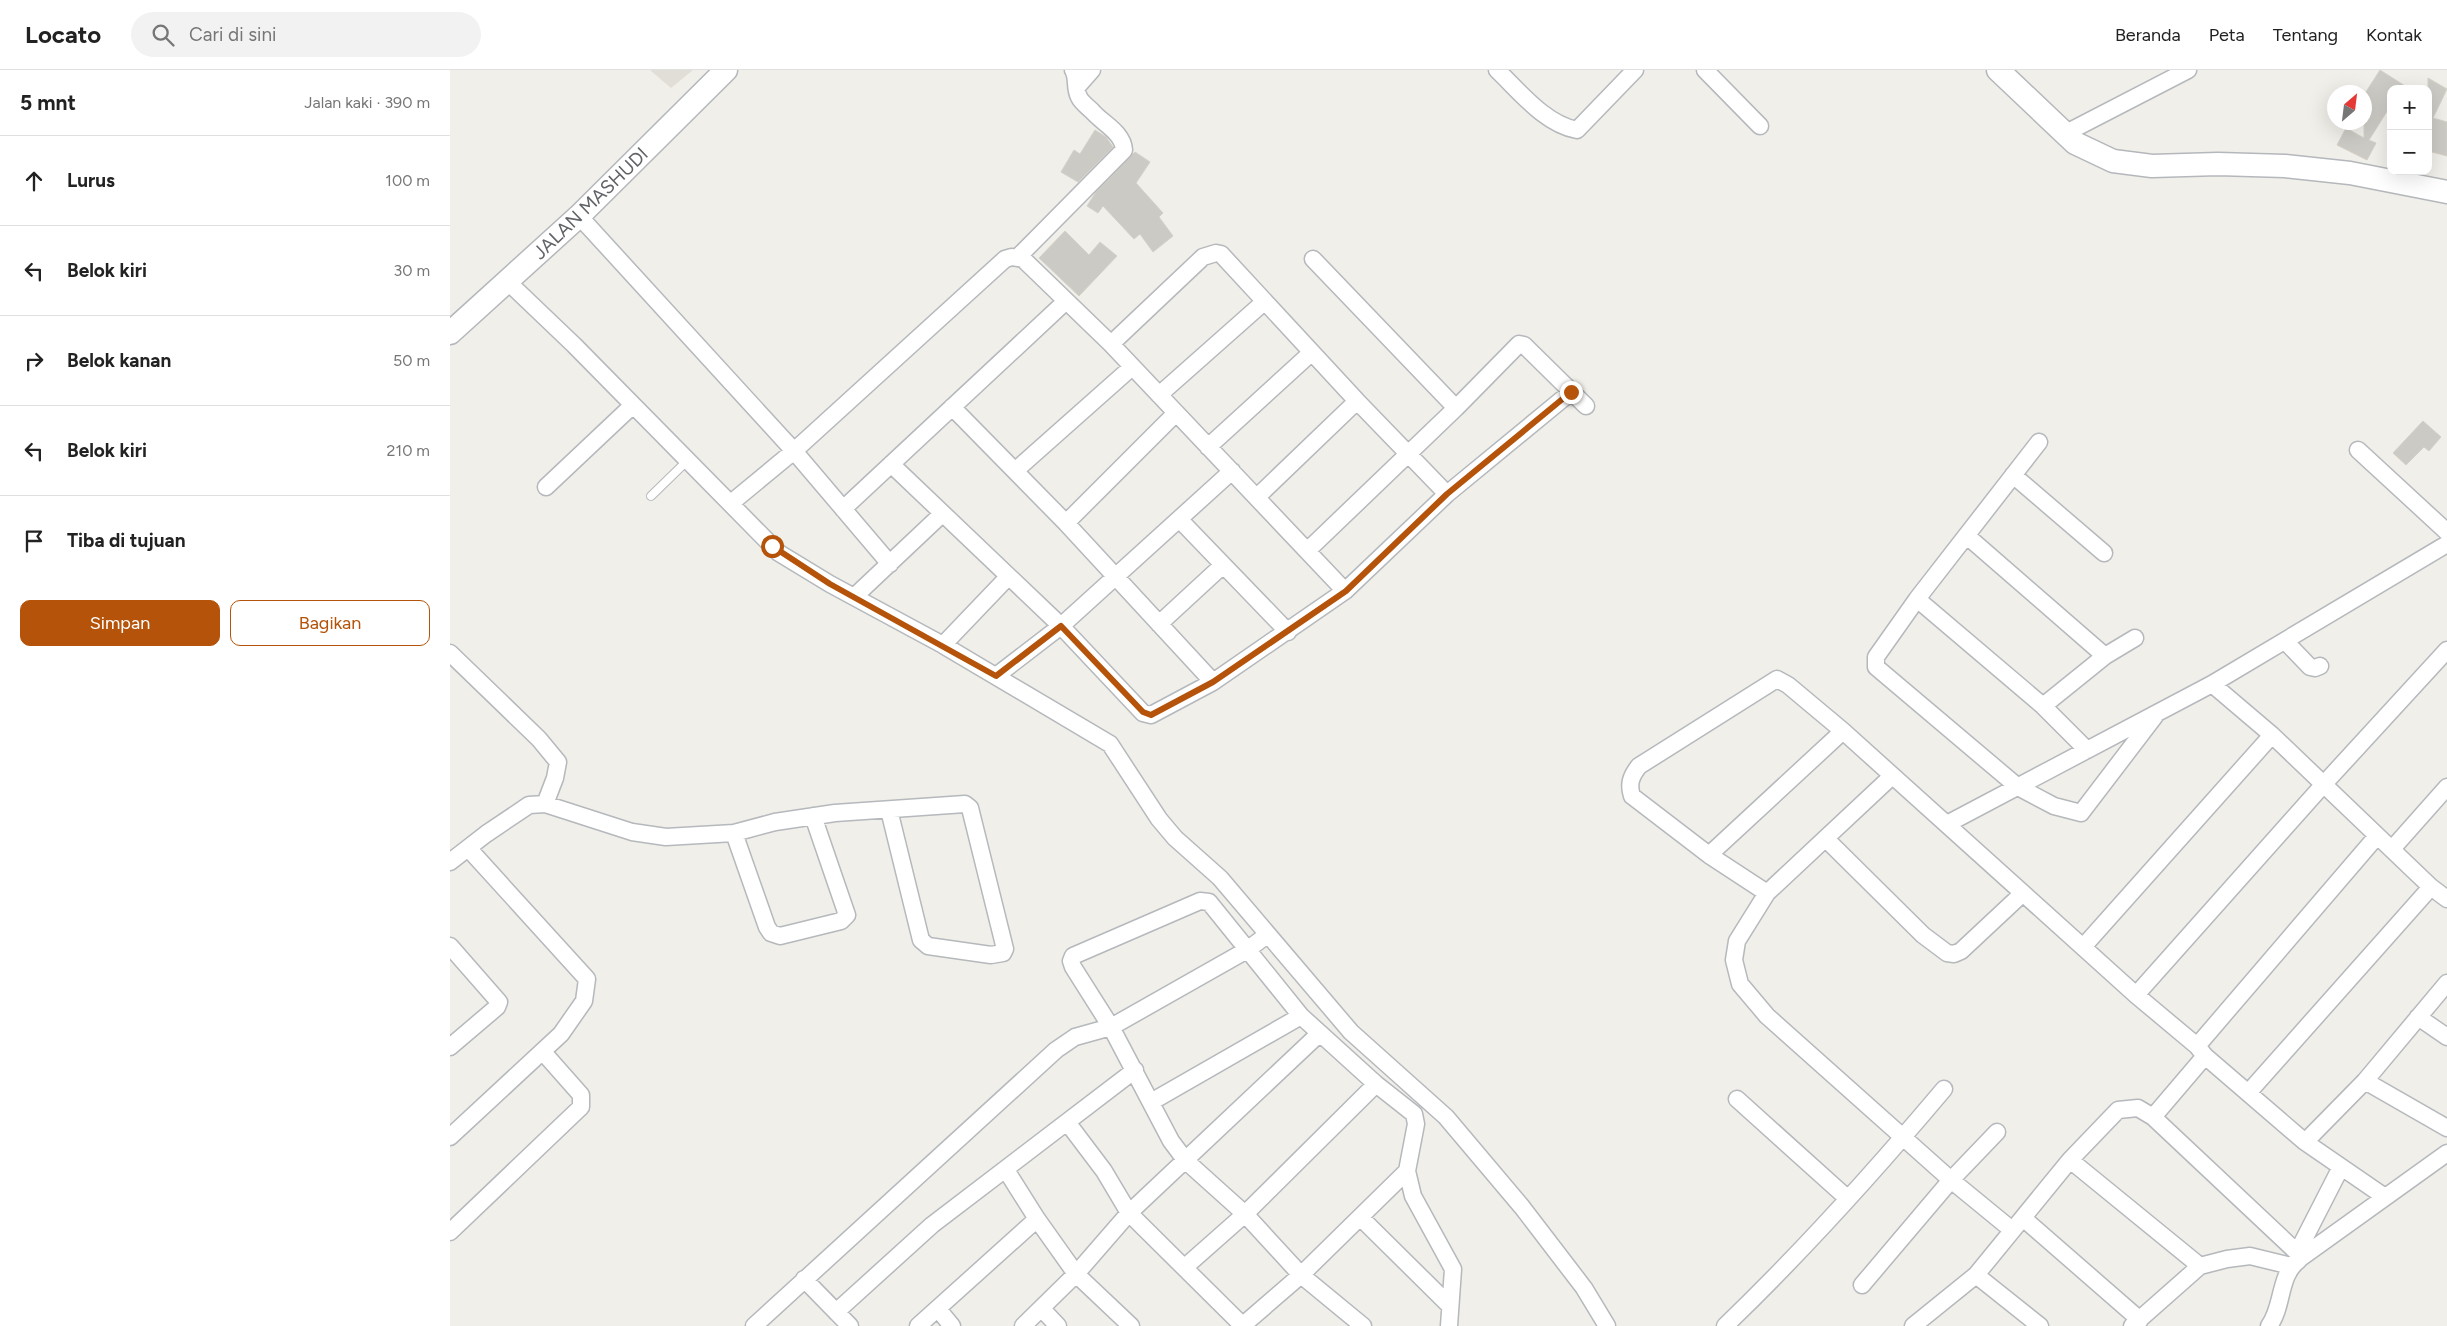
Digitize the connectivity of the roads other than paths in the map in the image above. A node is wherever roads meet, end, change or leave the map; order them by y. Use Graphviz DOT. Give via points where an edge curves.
graph roads {
  1 [pos="726,70"];
  2 [pos="1073,70"];
  3 [pos="1092,70"];
  4 [pos="1497,70"];
  5 [pos="1634,70"];
  6 [pos="1706,70"];
  7 [pos="1998,70"];
  8 [pos="2188,70"];
  9 [pos="1077,87"];
  10 [pos="1760,126"];
  11 [pos="2066,133"];
  12 [pos="2447,192"];
  13 [pos="579,216"];
  14 [pos="1017,258"];
  15 [pos="1313,259"];
  16 [pos="507,281"];
  17 [pos="1065,302"];
  18 [pos="1264,302"];
  19 [pos="450,333"];
  20 [pos="1111,344"];
  21 [pos="1311,352"];
  22 [pos="1132,367"];
  23 [pos="1571,392"];
  24 [pos="1160,395"];
  25 [pos="1357,401"];
  26 [pos="633,405"];
  27 [pos="1586,406"];
  28 [pos="952,407"];
  29 [pos="1456,408"];
  30 [pos="1176,413"];
  31 [pos="2039,442"];
  32 [pos="1208,447"];
  33 [pos="794,450"];
  34 [pos="2358,450"];
  35 [pos="1408,452"];
  36 [pos="688,460"];
  37 [pos="891,464"];
  38 [pos="1016,470"];
  39 [pos="1232,471"];
  40 [pos="2013,475"];
  41 [pos="546,487"];
  42 [pos="1447,494"];
  43 [pos="651,496"];
  44 [pos="1257,497"];
  45 [pos="731,502"];
  46 [pos="843,509"];
  47 [pos="942,514"];
  48 [pos="1180,520"];
  49 [pos="1066,524"];
  50 [pos="2447,532"];
  51 [pos="1967,536"];
  52 [pos="2447,544"];
  53 [pos="1308,550"];
  54 [pos="2104,552"];
  55 [pos="890,564"];
  56 [pos="1223,565"];
  57 [pos="1008,577"];
  58 [pos="1116,578"];
  59 [pos="1346,591"];
  60 [pos="855,596"];
  61 [pos="1917,599"];
  62 [pos="1159,624"];
  63 [pos="1061,626"];
  64 [pos="1288,632"];
  65 [pos="2135,638"];
  66 [pos="2285,641"];
  67 [pos="943,645"];
  68 [pos="2447,650"];
  69 [pos="450,653"];
  70 [pos="2105,656"];
  71 [pos="2320,666"];
  72 [pos="996,676"];
  73 [pos="1213,682"];
  74 [pos="2212,684"];
  75 [pos="2044,706"];
  76 [pos="2159,710"];
  77 [pos="1843,731"];
  78 [pos="2272,735"];
  79 [pos="2087,750"];
  80 [pos="1891,777"];
  81 [pos="2323,785"];
  82 [pos="2018,787"];
  83 [pos="2447,787"];
  84 [pos="546,800"];
  85 [pos="889,810"];
  86 [pos="813,816"];
  87 [pos="1947,824"];
  88 [pos="734,833"];
  89 [pos="2377,836"];
  90 [pos="1826,839"];
  91 [pos="468,848"];
  92 [pos="2392,849"];
  93 [pos="1709,855"];
  94 [pos="450,862"];
  95 [pos="2431,887"];
  96 [pos="1767,893"];
  97 [pos="2022,894"];
  98 [pos="2447,899"];
  99 [pos="1266,935"];
  100 [pos="450,946"];
  101 [pos="2083,947"];
  102 [pos="1246,950"];
  103 [pos="2447,983"];
  104 [pos="2136,995"];
  105 [pos="1302,1016"];
  106 [pos="2418,1018"];
  107 [pos="1111,1027"];
  108 [pos="1320,1033"];
  109 [pos="2447,1037"];
  110 [pos="450,1047"];
  111 [pos="2201,1051"];
  112 [pos="543,1052"];
  113 [pos="1135,1070"];
  114 [pos="2365,1081"];
  115 [pos="1376,1084"];
  116 [pos="1944,1089"];
  117 [pos="2248,1092"];
  118 [pos="1737,1099"];
  119 [pos="1152,1102"];
  120 [pos="2153,1117"];
  121 [pos="1067,1122"];
  122 [pos="2447,1128"];
  123 [pos="1997,1132"];
  124 [pos="450,1137"];
  125 [pos="1904,1137"];
  126 [pos="2305,1142"];
  127 [pos="2447,1152"];
  128 [pos="2070,1160"];
  129 [pos="1186,1161"];
  130 [pos="2342,1167"];
  131 [pos="1006,1170"];
  132 [pos="1407,1170"];
  133 [pos="1951,1180"];
  134 [pos="2385,1197"];
  135 [pos="1847,1198"];
  136 [pos="1129,1213"];
  137 [pos="1245,1214"];
  138 [pos="1361,1218"];
  139 [pos="2023,1218"];
  140 [pos="1037,1219"];
  141 [pos="2012,1230"];
  142 [pos="450,1232"];
  143 [pos="2297,1259"];
  144 [pos="2200,1266"];
  145 [pos="1185,1267"];
  146 [pos="1076,1274"];
  147 [pos="1301,1274"];
  148 [pos="1976,1275"];
  149 [pos="804,1279"];
  150 [pos="1862,1285"];
  151 [pos="1450,1306"];
  152 [pos="938,1309"];
  153 [pos="1042,1309"];
  154 [pos="836,1312"];
  155 [pos="2136,1323"];
  156 [pos="754,1326"];
  157 [pos="850,1326"];
  158 [pos="918,1326"];
  159 [pos="952,1326"];
  160 [pos="1023,1326"];
  161 [pos="1058,1326"];
  162 [pos="1131,1326"];
  163 [pos="1242,1326"];
  164 [pos="1363,1326"];
  165 [pos="1449,1326"];
  166 [pos="1607,1326"];
  167 [pos="1725,1326"];
  168 [pos="1913,1326"];
  169 [pos="2040,1326"];
  170 [pos="2269,1326"];
  1 -- 13 [label="street, JALAN MASHUDI"];
  2 -- 9 [label="street"];
  3 -- 9 [label="street"];
  4 -- 5 [label="street" via="1546,116 1557,124 1577,130"];
  6 -- 10 [label="street"];
  7 -- 11 [label="street"];
  8 -- 11 [label="street"];
  9 -- 14 [label="street" via="1078,96 1093,114 1112,128 1124,150"];
  11 -- 12 [label="street" via="2076,143 2113,161 2152,166 2284,166 2350,173"];
  13 -- 16 [label="street, JALAN MASHUDI"];
  13 -- 33 [label="street"];
  14 -- 17 [label="street" via="1023,259"];
  14 -- 33 [label="street" via="1005,259"];
  15 -- 29 [label="street"];
  16 -- 19 [label="street, JALAN MASHUDI"];
  16 -- 26 [label="street"];
  17 -- 20 [label="street"];
  17 -- 28 [label="street"];
  18 -- 20 [label="street" via="1222,254 1211,253 1203,256"];
  18 -- 21 [label="street"];
  18 -- 24 [label="street"];
  20 -- 22 [label="street"];
  21 -- 25 [label="street"];
  21 -- 32 [label="street"];
  22 -- 24 [label="street"];
  22 -- 38 [label="street"];
  23 -- 27 [label="street"];
  23 -- 29 [label="street" via="1524,345 1519,344"];
  23 -- 42 [label="street"];
  24 -- 30 [label="street"];
  25 -- 35 [label="street"];
  25 -- 44 [label="street"];
  26 -- 36 [label="street"];
  26 -- 41 [label="street"];
  28 -- 37 [label="street"];
  28 -- 38 [label="street"];
  29 -- 35 [label="street"];
  30 -- 32 [label="street"];
  30 -- 49 [label="street"];
  31 -- 40 [label="street"];
  32 -- 39 [label="street"];
  33 -- 45 [label="street"];
  33 -- 46 [label="street"];
  34 -- 50 [label="street"];
  35 -- 42 [label="street"];
  35 -- 53 [label="street"];
  36 -- 43 [label="lane"];
  36 -- 45 [label="street"];
  37 -- 46 [label="street"];
  37 -- 47 [label="street"];
  38 -- 49 [label="street"];
  39 -- 44 [label="street"];
  39 -- 48 [label="street"];
  40 -- 51 [label="street"];
  40 -- 54 [label="street"];
  42 -- 59 [label="street"];
  44 -- 53 [label="street"];
  45 -- 60 [label="street" via="779,553"];
  46 -- 55 [label="street"];
  47 -- 55 [label="street"];
  47 -- 57 [label="street"];
  48 -- 56 [label="street"];
  48 -- 58 [label="street"];
  49 -- 58 [label="street"];
  51 -- 61 [label="street"];
  51 -- 70 [label="street"];
  52 -- 66 [label="street"];
  53 -- 59 [label="street"];
  55 -- 60 [label="street"];
  56 -- 62 [label="street"];
  56 -- 64 [label="street"];
  57 -- 63 [label="street"];
  57 -- 67 [label="street"];
  58 -- 62 [label="street"];
  58 -- 63 [label="street"];
  59 -- 64 [label="street"];
  60 -- 67 [label="street"];
  61 -- 75 [label="street"];
  61 -- 82 [label="street" via="1876,656 1876,666"];
  62 -- 73 [label="street"];
  63 -- 72 [label="street"];
  63 -- 73 [label="street" via="1147,715"];
  64 -- 73 [label="street"];
  65 -- 70 [label="street"];
  66 -- 71 [label="street" via="2310,667"];
  66 -- 74 [label="street"];
  67 -- 72 [label="street"];
  68 -- 81 [label="street"];
  69 -- 84 [label="street" via="558,762"];
  70 -- 75 [label="street"];
  72 -- 99 [label="street" via="1110,744 1159,819 1175,838 1220,878"];
  74 -- 76 [label="street"];
  74 -- 78 [label="street"];
  75 -- 79 [label="street"];
  76 -- 79 [label="street"];
  76 -- 82 [label="street" via="2081,813 2054,806"];
  77 -- 80 [label="street"];
  77 -- 93 [label="street"];
  77 -- 93 [label="street" via="1777,679 1639,766 1630,782 1632,796"];
  78 -- 81 [label="street"];
  78 -- 101 [label="street"];
  79 -- 82 [label="street"];
  80 -- 87 [label="street"];
  80 -- 90 [label="street"];
  81 -- 89 [label="street"];
  81 -- 104 [label="street"];
  82 -- 87 [label="street"];
  83 -- 92 [label="street"];
  84 -- 88 [label="street" via="632,832 666,837"];
  84 -- 91 [label="street" via="529,805"];
  85 -- 85 [label="street" via="921,940 928,946 991,955 1003,953 1005,949 968,805"];
  85 -- 86 [label="street" via="869,809"];
  86 -- 88 [label="street"];
  86 -- 88 [label="street" via="847,915 841,921 780,936 771,933 767,927"];
  87 -- 97 [label="street"];
  89 -- 92 [label="street"];
  89 -- 111 [label="street"];
  90 -- 96 [label="street"];
  90 -- 97 [label="street" via="1923,935 1947,953 1961,951"];
  91 -- 94 [label="street"];
  91 -- 112 [label="street" via="587,979 584,1001 561,1034"];
  92 -- 95 [label="street"];
  93 -- 96 [label="street"];
  95 -- 98 [label="street"];
  95 -- 117 [label="street"];
  96 -- 125 [label="street" via="1737,941 1734,960 1740,984 1767,1016"];
  97 -- 101 [label="street"];
  99 -- 102 [label="street"];
  99 -- 166 [label="street" via="1351,1032 1446,1118 1522,1207 1584,1288"];
  100 -- 110 [label="street" via="499,1002"];
  101 -- 104 [label="street"];
  102 -- 105 [label="street"];
  102 -- 107 [label="street"];
  102 -- 107 [label="street" via="1209,902 1204,901 1073,956 1073,966"];
  103 -- 106 [label="street"];
  104 -- 111 [label="street"];
  105 -- 108 [label="street"];
  105 -- 119 [label="street"];
  106 -- 109 [label="street"];
  106 -- 114 [label="street"];
  107 -- 113 [label="street"];
  107 -- 149 [label="street" via="1075,1037 1056,1050"];
  108 -- 115 [label="street"];
  108 -- 129 [label="street"];
  111 -- 117 [label="street"];
  111 -- 120 [label="street"];
  112 -- 124 [label="street"];
  112 -- 142 [label="street" via="581,1095 581,1107"];
  113 -- 119 [label="street"];
  113 -- 121 [label="street"];
  114 -- 122 [label="street"];
  114 -- 126 [label="street"];
  115 -- 132 [label="street" via="1411,1110 1416,1118"];
  115 -- 137 [label="street"];
  116 -- 125 [label="street"];
  117 -- 126 [label="street"];
  118 -- 135 [label="street"];
  119 -- 129 [label="street" via="1171,1141"];
  120 -- 128 [label="street" via="2138,1108 2118,1110"];
  120 -- 143 [label="street"];
  121 -- 131 [label="street"];
  121 -- 136 [label="street" via="1104,1171"];
  123 -- 133 [label="street"];
  125 -- 133 [label="street"];
  125 -- 135 [label="street"];
  126 -- 130 [label="street"];
  127 -- 134 [label="street"];
  128 -- 139 [label="street"];
  128 -- 144 [label="street"];
  129 -- 136 [label="street"];
  129 -- 137 [label="street"];
  130 -- 134 [label="street"];
  130 -- 143 [label="street"];
  131 -- 140 [label="street"];
  131 -- 154 [label="street" via="932,1225"];
  132 -- 138 [label="street"];
  132 -- 151 [label="street" via="1412,1196 1453,1270"];
  133 -- 141 [label="street"];
  133 -- 150 [label="street"];
  134 -- 143 [label="street"];
  135 -- 167 [label="street" via="1766,1287"];
  136 -- 145 [label="street"];
  136 -- 146 [label="street"];
  137 -- 145 [label="street"];
  137 -- 147 [label="street"];
  138 -- 147 [label="street"];
  138 -- 151 [label="street"];
  139 -- 141 [label="street"];
  139 -- 155 [label="street"];
  140 -- 146 [label="street"];
  140 -- 152 [label="street"];
  141 -- 148 [label="street"];
  143 -- 144 [label="street" via="2250,1256"];
  143 -- 170 [label="street" via="2285,1276 2277,1316"];
  144 -- 155 [label="street"];
  145 -- 163 [label="street"];
  146 -- 153 [label="street"];
  146 -- 162 [label="street"];
  147 -- 163 [label="street"];
  147 -- 164 [label="street"];
  148 -- 168 [label="street"];
  148 -- 169 [label="street"];
  149 -- 154 [label="street"];
  149 -- 156 [label="street"];
  151 -- 165 [label="street"];
  152 -- 158 [label="street"];
  152 -- 159 [label="street"];
  153 -- 160 [label="street"];
  153 -- 161 [label="street"];
  154 -- 157 [label="street"];
}
